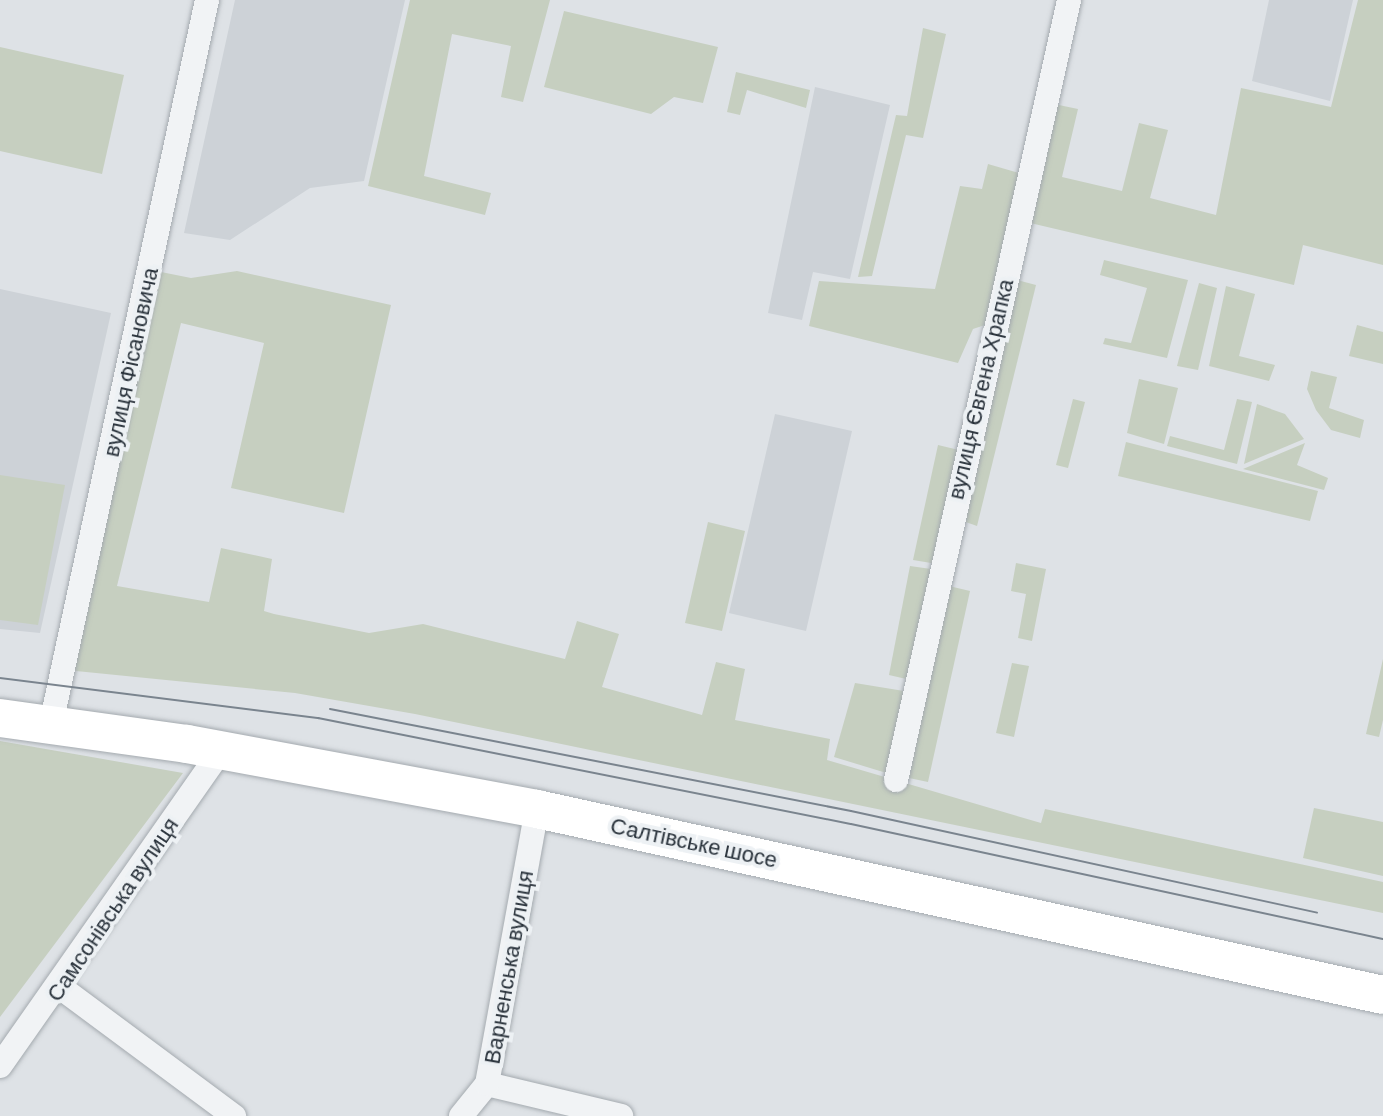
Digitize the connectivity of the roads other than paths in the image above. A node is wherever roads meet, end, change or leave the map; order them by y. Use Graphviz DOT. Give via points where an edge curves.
graph roads {
  1 [pos="207,0"];
  2 [pos="1069,0"];
  3 [pos="0,718"];
  4 [pos="51,724"];
  5 [pos="221,750"];
  6 [pos="896,780"];
  7 [pos="537,809"];
  8 [pos="60,987"];
  9 [pos="1383,995"];
  10 [pos="0,1066"];
  11 [pos="487,1084"];
  12 [pos="234,1116"];
  13 [pos="461,1116"];
  14 [pos="621,1116"];
  1 -- 4 [label="street, вулиця Фісановича"];
  2 -- 6 [label="street, вулиця Євгена Храпка"];
  3 -- 4 [label="main road, Салтівське шосе"];
  4 -- 5 [label="main road, Салтівське шосе"];
  5 -- 7 [label="main road, Салтівське шосе"];
  5 -- 8 [label="street, Самсонівська вулиця"];
  7 -- 9 [label="main road, Салтівське шосе"];
  7 -- 11 [label="street, Варненська вулиця"];
  8 -- 10 [label="street, Самсонівська вулиця"];
  8 -- 12 [label="street"];
  11 -- 13 [label="street, Варненська вулиця"];
  11 -- 14 [label="street"];
}
